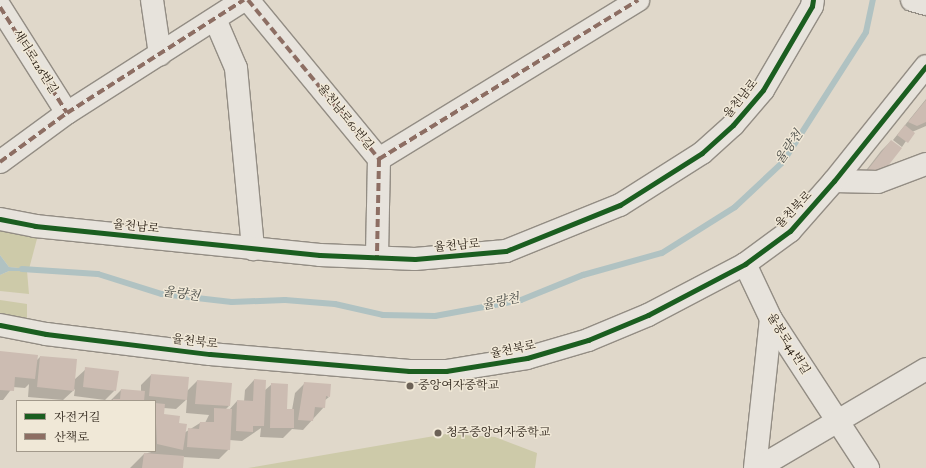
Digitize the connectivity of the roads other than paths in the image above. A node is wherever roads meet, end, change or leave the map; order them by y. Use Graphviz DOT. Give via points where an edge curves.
graph roads {
  1 [pos="152,0"];
  2 [pos="244,0"];
  3 [pos="248,0"];
  4 [pos="638,0"];
  5 [pos="813,0"];
  6 [pos="1,8"];
  7 [pos="215,18"];
  8 [pos="160,54"];
  9 [pos="926,66"];
  10 [pos="67,113"];
  11 [pos="378,158"];
  12 [pos="0,161"];
  13 [pos="921,165"];
  14 [pos="834,181"];
  15 [pos="0,219"];
  16 [pos="253,249"];
  17 [pos="377,257"];
  18 [pos="745,264"];
  19 [pos="771,319"];
  20 [pos="0,326"];
  21 [pos="926,368"];
  22 [pos="837,421"];
  23 [pos="756,468"];
  24 [pos="868,468"];
  1 -- 8 [label="street"];
  2 -- 7 [label="street"];
  3 -- 11 [label="street, 율천남로60번길"];
  4 -- 11 [label="street"];
  5 -- 17 [label="street, 율천남로" via="812,6 762,90 733,125 702,153 620,205 506,251 430,258"];
  6 -- 10 [label="street, 새터로126번길"];
  7 -- 8 [label="street"];
  7 -- 16 [label="street" via="236,68"];
  8 -- 10 [label="street"];
  9 -- 14 [label="street, 율천북로"];
  10 -- 12 [label="street"];
  11 -- 17 [label="street, 율천남로60번길"];
  13 -- 14 [label="street" via="878,182"];
  14 -- 18 [label="street, 율천북로" via="790,231"];
  15 -- 16 [label="street, 율천남로" via="35,226"];
  16 -- 17 [label="street, 율천남로"];
  18 -- 19 [label="street, 율봉로44번길"];
  18 -- 20 [label="street, 율천북로" via="648,315 588,340 527,358 446,371 370,368 210,354"];
  19 -- 22 [label="street, 율봉로44번길"];
  19 -- 23 [label="street"];
  21 -- 22 [label="street"];
  22 -- 23 [label="street"];
  22 -- 24 [label="street, 율봉로44번길"];
}
